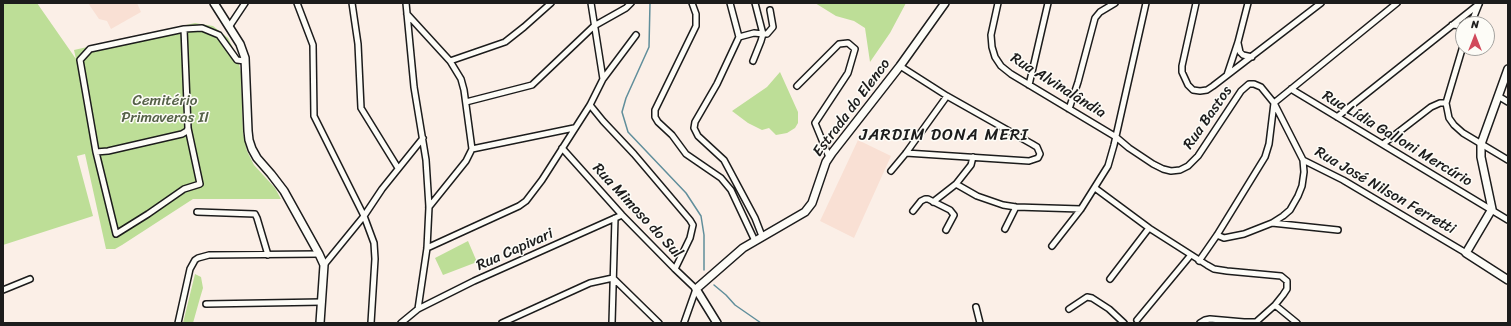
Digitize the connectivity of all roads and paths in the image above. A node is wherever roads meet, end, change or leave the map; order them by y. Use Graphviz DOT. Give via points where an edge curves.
graph roads {
  1 [pos="214,3"];
  2 [pos="245,3"];
  3 [pos="297,3"];
  4 [pos="352,3"];
  5 [pos="406,3"];
  6 [pos="551,3"];
  7 [pos="591,3"];
  8 [pos="631,3"];
  9 [pos="692,3"];
  10 [pos="730,3"];
  11 [pos="755,3"];
  12 [pos="945,3"];
  13 [pos="998,3"];
  14 [pos="1048,3"];
  15 [pos="1115,3"];
  16 [pos="1146,3"];
  17 [pos="1196,3"];
  18 [pos="1248,3"];
  19 [pos="1321,3"];
  20 [pos="1397,3"];
  21 [pos="1480,3"];
  22 [pos="770,10"];
  23 [pos="407,14"];
  24 [pos="1474,16"];
  25 [pos="1452,25"];
  26 [pos="1455,25"];
  27 [pos="594,26"];
  28 [pos="230,27"];
  29 [pos="184,29"];
  30 [pos="763,34"];
  31 [pos="636,35"];
  32 [pos="739,37"];
  33 [pos="1238,42"];
  34 [pos="1460,56"];
  35 [pos="1252,58"];
  36 [pos="245,61"];
  37 [pos="450,61"];
  38 [pos="753,61"];
  39 [pos="900,66"];
  40 [pos="1508,69"];
  41 [pos="1226,75"];
  42 [pos="603,79"];
  43 [pos="1029,85"];
  44 [pos="797,86"];
  45 [pos="1291,89"];
  46 [pos="947,96"];
  47 [pos="1498,96"];
  48 [pos="466,102"];
  49 [pos="1508,102"];
  50 [pos="1274,103"];
  51 [pos="1446,103"];
  52 [pos="590,104"];
  53 [pos="1069,109"];
  54 [pos="1337,117"];
  55 [pos="188,128"];
  56 [pos="574,128"];
  57 [pos="1116,137"];
  58 [pos="423,138"];
  59 [pos="1383,144"];
  60 [pos="1480,144"];
  61 [pos="562,148"];
  62 [pos="472,149"];
  63 [pos="96,152"];
  64 [pos="906,153"];
  65 [pos="829,157"];
  66 [pos="973,157"];
  67 [pos="1303,160"];
  68 [pos="1508,160"];
  69 [pos="398,168"];
  70 [pos="891,171"];
  71 [pos="956,184"];
  72 [pos="1095,188"];
  73 [pos="933,202"];
  74 [pos="429,207"];
  75 [pos="1016,208"];
  76 [pos="1080,209"];
  77 [pos="1492,209"];
  78 [pos="913,211"];
  79 [pos="197,212"];
  80 [pos="622,214"];
  81 [pos="364,216"];
  82 [pos="615,218"];
  83 [pos="1508,220"];
  84 [pos="1272,223"];
  85 [pos="1149,228"];
  86 [pos="1004,229"];
  87 [pos="946,230"];
  88 [pos="1338,230"];
  89 [pos="1218,235"];
  90 [pos="762,236"];
  91 [pos="755,241"];
  92 [pos="1052,246"];
  93 [pos="427,248"];
  94 [pos="1466,253"];
  95 [pos="319,254"];
  96 [pos="268,255"];
  97 [pos="1190,256"];
  98 [pos="1199,261"];
  99 [pos="324,265"];
  100 [pos="675,269"];
  101 [pos="613,278"];
  102 [pos="30,279"];
  103 [pos="1110,279"];
  104 [pos="1508,280"];
  105 [pos="696,289"];
  106 [pos="3,290"];
  107 [pos="322,302"];
  108 [pos="206,304"];
  109 [pos="1275,305"];
  110 [pos="976,307"];
  111 [pos="418,308"];
  112 [pos="1068,309"];
  113 [pos="1137,320"];
  114 [pos="1234,322"];
  115 [pos="178,323"];
  116 [pos="320,323"];
  117 [pos="371,323"];
  118 [pos="401,323"];
  119 [pos="502,323"];
  120 [pos="612,323"];
  121 [pos="659,323"];
  122 [pos="684,323"];
  123 [pos="717,323"];
  124 [pos="980,323"];
  125 [pos="1124,323"];
  126 [pos="1200,323"];
  127 [pos="1297,323"];
  1 -- 28 [label="street"];
  2 -- 28 [label="street"];
  3 -- 81 [label="street" via="313,45 314,116"];
  4 -- 69 [label="street" via="358,44 361,108"];
  5 -- 23 [label="street"];
  6 -- 37 [label="street" via="505,42"];
  7 -- 27 [label="street"];
  8 -- 27 [label="street"];
  9 -- 91 [label="street" via="696,14 696,26 655,110 655,117 672,134 686,154 721,178 730,190"];
  10 -- 32 [label="street"];
  11 -- 30 [label="street"];
  12 -- 39 [label="street, Estrada do Elenco"];
  13 -- 43 [label="street, Rua Alvinalândia" via="991,36 995,57 1001,66"];
  14 -- 43 [label="street"];
  15 -- 53 [label="street" via="1095,18"];
  16 -- 57 [label="street"];
  17 -- 41 [label="street" via="1182,66 1184,79 1193,90 1207,90"];
  18 -- 33 [label="street"];
  19 -- 35 [label="street"];
  20 -- 45 [label="street"];
  21 -- 24 [label="street"];
  21 -- 25 [label="street"];
  22 -- 30 [label="street" via="773,28"];
  23 -- 37 [label="street"];
  23 -- 58 [label="street" via="414,87"];
  25 -- 26 [label="street"];
  25 -- 54 [label="street"];
  27 -- 42 [label="street"];
  27 -- 48 [label="street" via="532,85"];
  28 -- 36 [label="street" via="240,44"];
  29 -- 36 [label="street" via="202,28 219,35 237,60"];
  29 -- 55 [label="street"];
  29 -- 63 [label="street" via="90,49 80,60"];
  30 -- 32 [label="street" via="754,33"];
  30 -- 38 [label="street"];
  31 -- 42 [label="street"];
  32 -- 90 [label="street" via="694,128 698,136 724,160"];
  33 -- 35 [label="street" via="1240,52"];
  33 -- 41 [label="street"];
  34 -- 51 [label="street"];
  35 -- 41 [label="street"];
  36 -- 95 [label="street" via="248,131 252,149 284,191"];
  37 -- 48 [label="street" via="460,79"];
  39 -- 46 [label="street"];
  39 -- 65 [label="street, Estrada do Elenco"];
  40 -- 47 [label="street"];
  42 -- 52 [label="street"];
  43 -- 53 [label="street, Rua Alvinalândia"];
  44 -- 65 [label="street" via="839,44 848,43 855,49 848,73 815,122"];
  45 -- 50 [label="street"];
  45 -- 54 [label="street, Rua Lídia Galloni Mercúrio"];
  46 -- 64 [label="street"];
  46 -- 66 [label="street" via="1032,144 1040,152 1040,156 1028,161"];
  47 -- 49 [label="street"];
  47 -- 60 [label="street"];
  48 -- 62 [label="street"];
  50 -- 57 [label="street, Rua Bastos" via="1261,87 1254,84 1246,86 1198,156 1180,170 1163,169"];
  50 -- 67 [label="street, Rua José Nilson Ferretti"];
  50 -- 89 [label="street" via="1265,157"];
  51 -- 59 [label="street" via="1430,107"];
  51 -- 60 [label="street" via="1449,118 1454,125"];
  52 -- 56 [label="street"];
  52 -- 100 [label="street" via="693,225"];
  53 -- 57 [label="street, Rua Alvinalândia"];
  54 -- 59 [label="street, Rua Lídia Galloni Mercúrio"];
  55 -- 63 [label="street" via="182,134"];
  55 -- 63 [label="street" via="200,184 184,189 116,234"];
  56 -- 61 [label="street"];
  56 -- 62 [label="street"];
  57 -- 72 [label="street" via="1108,166"];
  58 -- 69 [label="street"];
  58 -- 74 [label="street"];
  59 -- 77 [label="street, Rua Lídia Galloni Mercúrio"];
  60 -- 68 [label="street"];
  60 -- 77 [label="street"];
  61 -- 80 [label="street, Rua Mimoso do Sul"];
  61 -- 93 [label="street" via="526,201 504,214"];
  62 -- 74 [label="street" via="466,161"];
  64 -- 66 [label="street"];
  64 -- 70 [label="street"];
  65 -- 90 [label="street, Estrada do Elenco" via="812,203 805,212"];
  66 -- 71 [label="street" via="971,165"];
  67 -- 84 [label="street" via="1304,172 1298,196 1290,210"];
  67 -- 94 [label="street, Rua José Nilson Ferretti" via="1343,180"];
  69 -- 81 [label="street"];
  71 -- 73 [label="street"];
  71 -- 75 [label="street" via="992,202"];
  72 -- 76 [label="street"];
  72 -- 85 [label="street"];
  73 -- 78 [label="street" via="928,199 922,200"];
  73 -- 87 [label="street" via="953,213"];
  74 -- 93 [label="street"];
  75 -- 76 [label="street"];
  75 -- 86 [label="street"];
  76 -- 92 [label="street"];
  77 -- 83 [label="street, Rua Lídia Galloni Mercúrio"];
  77 -- 94 [label="street"];
  79 -- 96 [label="street" via="255,214"];
  80 -- 82 [label="street, Rua Capivari"];
  80 -- 100 [label="street, Rua Mimoso do Sul"];
  81 -- 99 [label="street"];
  81 -- 117 [label="street" via="376,251"];
  82 -- 101 [label="street"];
  82 -- 111 [label="street, Rua Capivari"];
  84 -- 88 [label="street"];
  84 -- 89 [label="street" via="1229,238"];
  85 -- 97 [label="street"];
  85 -- 103 [label="street"];
  89 -- 98 [label="street"];
  90 -- 91 [label="street, Estrada do Elenco"];
  91 -- 105 [label="street, Estrada do Elenco" via="743,248"];
  93 -- 111 [label="street"];
  94 -- 104 [label="street, Rua José Nilson Ferretti"];
  95 -- 96 [label="street"];
  95 -- 99 [label="street"];
  96 -- 115 [label="street" via="209,256 195,260 190,269"];
  97 -- 98 [label="street"];
  97 -- 113 [label="street"];
  98 -- 109 [label="street" via="1214,269 1284,278 1287,281 1287,289"];
  99 -- 107 [label="street"];
  100 -- 105 [label="street, Rua Mimoso do Sul"];
  101 -- 119 [label="street" via="590,283"];
  101 -- 120 [label="street"];
  101 -- 121 [label="street"];
  102 -- 106 [label="street"];
  105 -- 122 [label="street, Estrada do Elenco"];
  105 -- 123 [label="street"];
  107 -- 108 [label="street"];
  107 -- 116 [label="street"];
  109 -- 114 [label="street" via="1256,322"];
  109 -- 127 [label="street"];
  110 -- 124 [label="street"];
  111 -- 118 [label="street, Rua Capivari"];
  112 -- 125 [label="street" via="1087,297 1092,298"];
  114 -- 126 [label="street" via="1210,319"];
}
